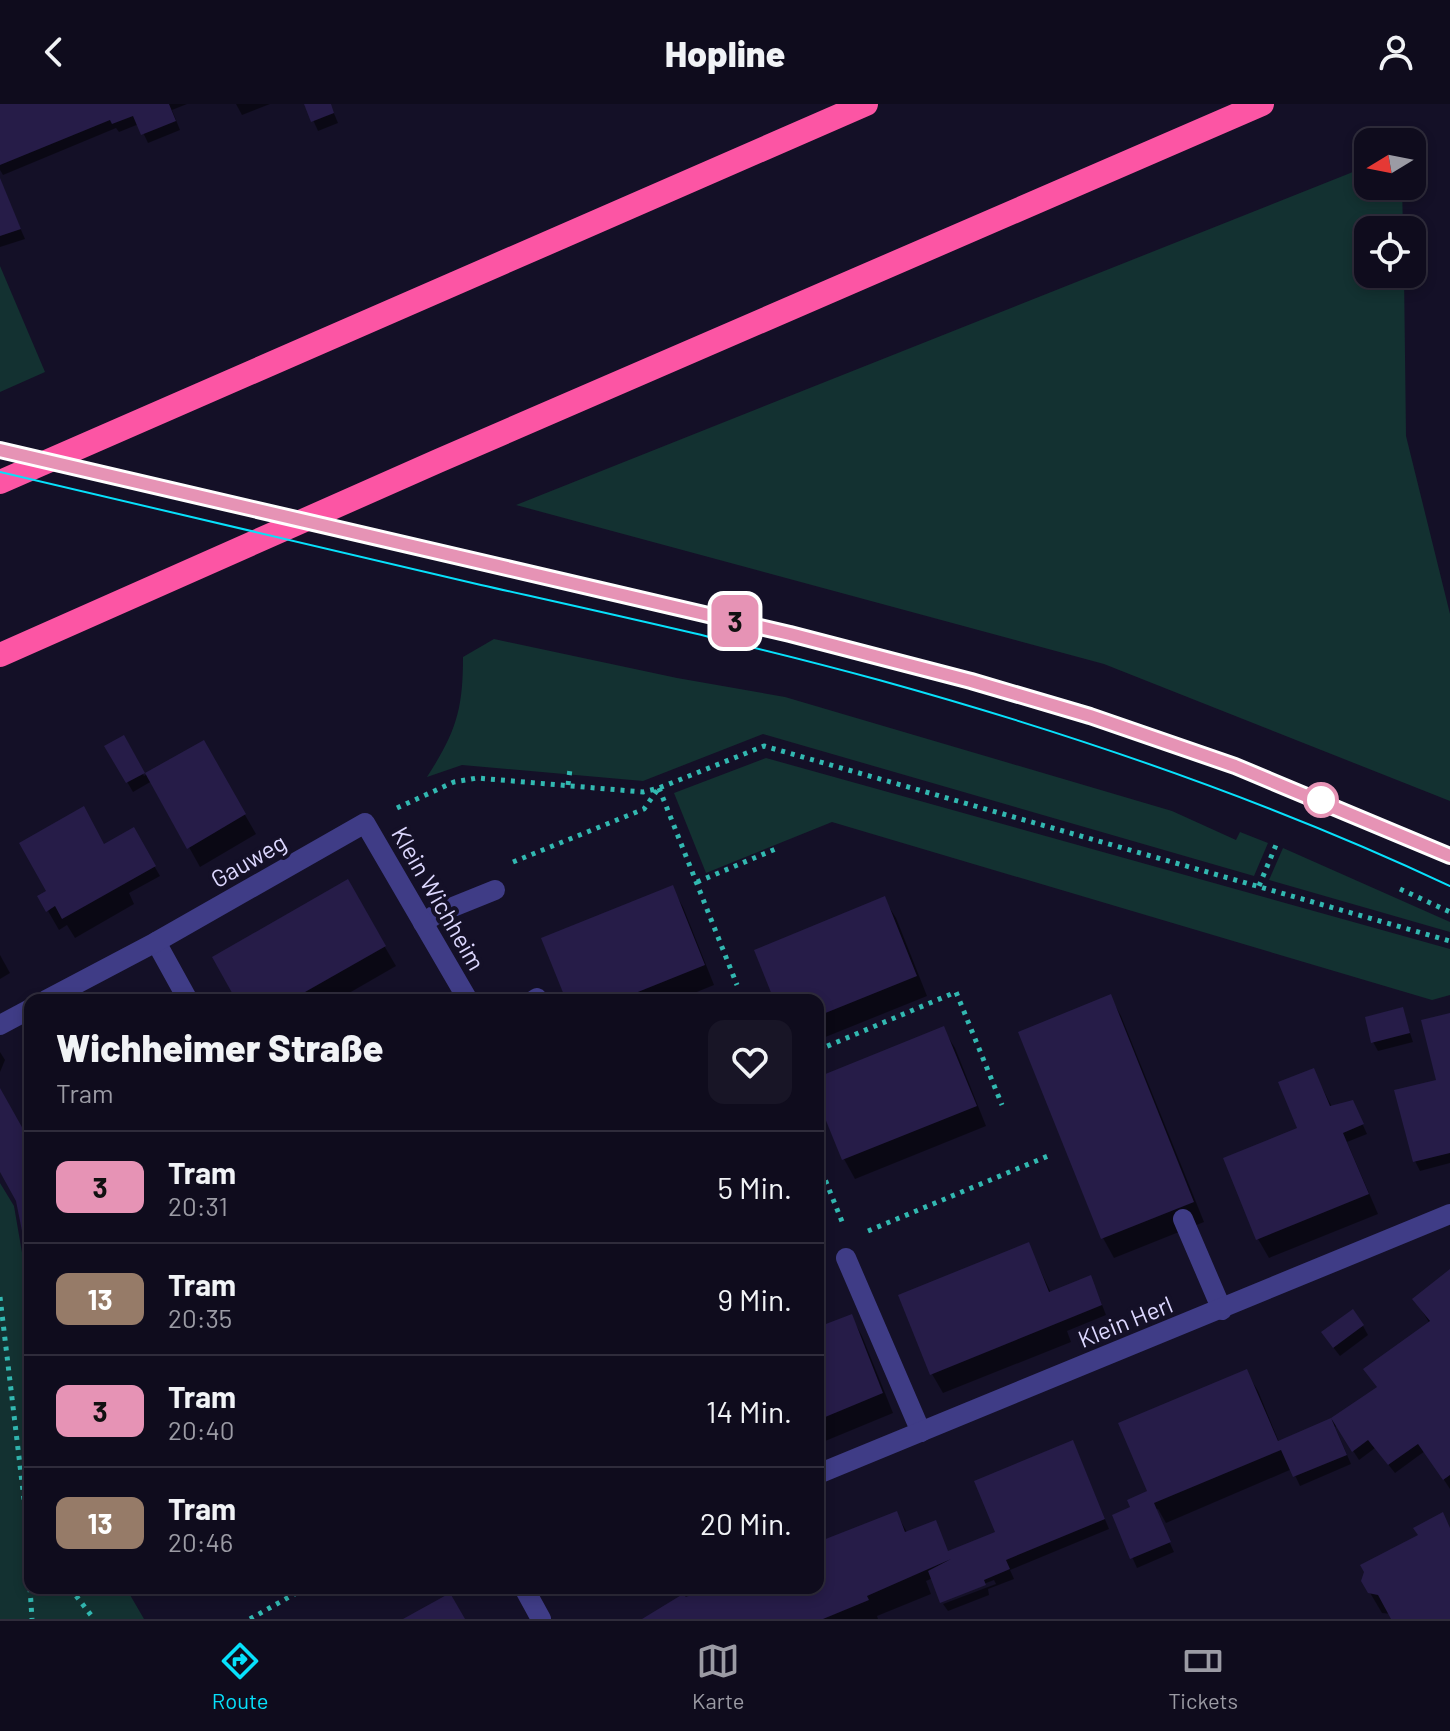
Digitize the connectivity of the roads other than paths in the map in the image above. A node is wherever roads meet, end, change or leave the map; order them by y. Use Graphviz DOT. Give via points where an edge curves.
graph roads {
  1 [pos="866,104"];
  2 [pos="1262,104"];
  3 [pos="0,482"];
  4 [pos="0,655"];
  5 [pos="365,823"];
  6 [pos="495,890"];
  7 [pos="423,923"];
  8 [pos="156,942"];
  9 [pos="57,994"];
  10 [pos="185,994"];
  11 [pos="464,994"];
  12 [pos="24,1012"];
  13 [pos="0,1025"];
  14 [pos="1450,1214"];
  15 [pos="1183,1219"];
  16 [pos="846,1258"];
  17 [pos="1222,1310"];
  18 [pos="921,1432"];
  19 [pos="824,1472"];
  20 [pos="532,1594"];
  21 [pos="541,1619"];
  1 -- 3 [label="highway"];
  2 -- 4 [label="highway"];
  5 -- 7 [label="street, Klein Wichheim"];
  5 -- 8 [label="street, Gauweg"];
  6 -- 7 [label="street"];
  7 -- 11 [label="street, Klein Wichheim"];
  8 -- 9 [label="street, Gauweg"];
  8 -- 10 [label="street"];
  12 -- 13 [label="street"];
  14 -- 17 [label="street, Klein Herl"];
  15 -- 17 [label="street"];
  16 -- 18 [label="street"];
  17 -- 18 [label="street, Klein Herl"];
  18 -- 19 [label="street, Klein Herl"];
  20 -- 21 [label="street"];
}
